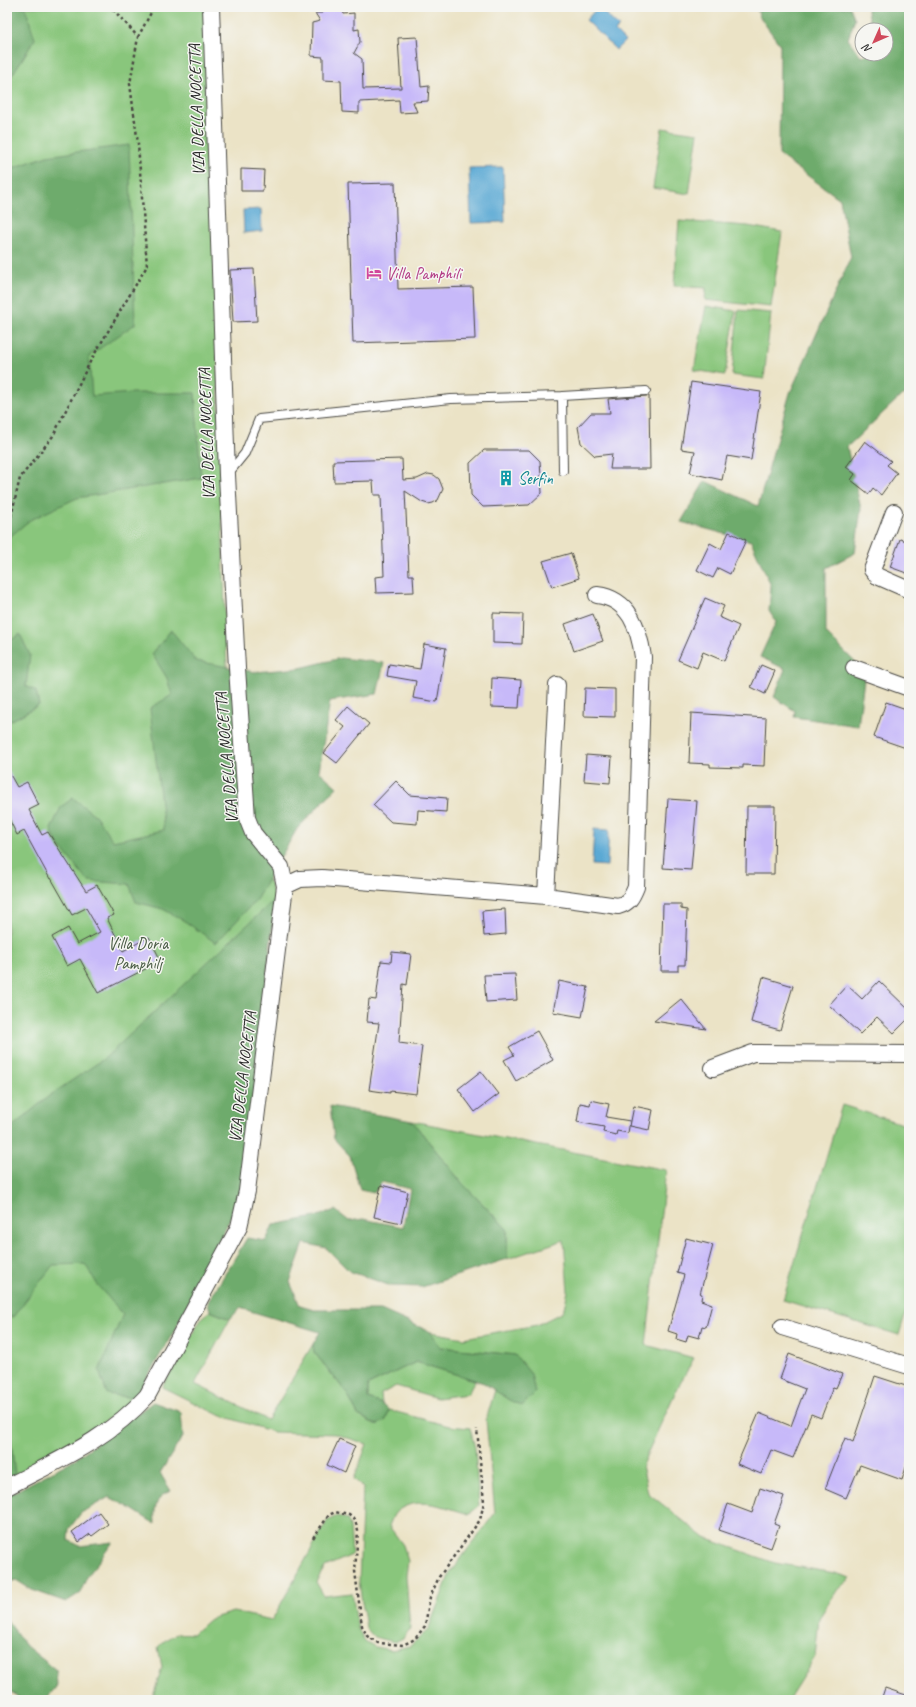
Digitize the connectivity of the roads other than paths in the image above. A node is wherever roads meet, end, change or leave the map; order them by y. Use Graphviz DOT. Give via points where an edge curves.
graph roads {
  1 [pos="212,7"];
  2 [pos="646,391"];
  3 [pos="562,396"];
  4 [pos="563,471"];
  5 [pos="227,475"];
  6 [pos="894,512"];
  7 [pos="909,590"];
  8 [pos="597,595"];
  9 [pos="854,668"];
  10 [pos="557,685"];
  11 [pos="909,688"];
  12 [pos="285,886"];
  13 [pos="546,896"];
  14 [pos="909,1054"];
  15 [pos="713,1068"];
  16 [pos="782,1327"];
  17 [pos="909,1366"];
  18 [pos="7,1487"];
  1 -- 5 [label="street, VIA DELLA NOCETTA"];
  2 -- 3 [label="lane"];
  3 -- 4 [label="lane"];
  3 -- 5 [label="lane" via="451,399 259,419 245,453"];
  5 -- 12 [label="street, VIA DELLA NOCETTA" via="247,818 253,833 281,866"];
  6 -- 7 [label="street" via="872,570 877,576"];
  8 -- 13 [label="street" via="610,597 627,610 634,624 643,657 636,887 628,902 618,906"];
  9 -- 11 [label="street"];
  10 -- 13 [label="street"];
  12 -- 13 [label="street" via="300,880 322,878"];
  12 -- 18 [label="street, VIA DELLA NOCETTA" via="247,1192 239,1228 147,1396 103,1436"];
  14 -- 15 [label="street" via="753,1053"];
  16 -- 17 [label="street"];
}
